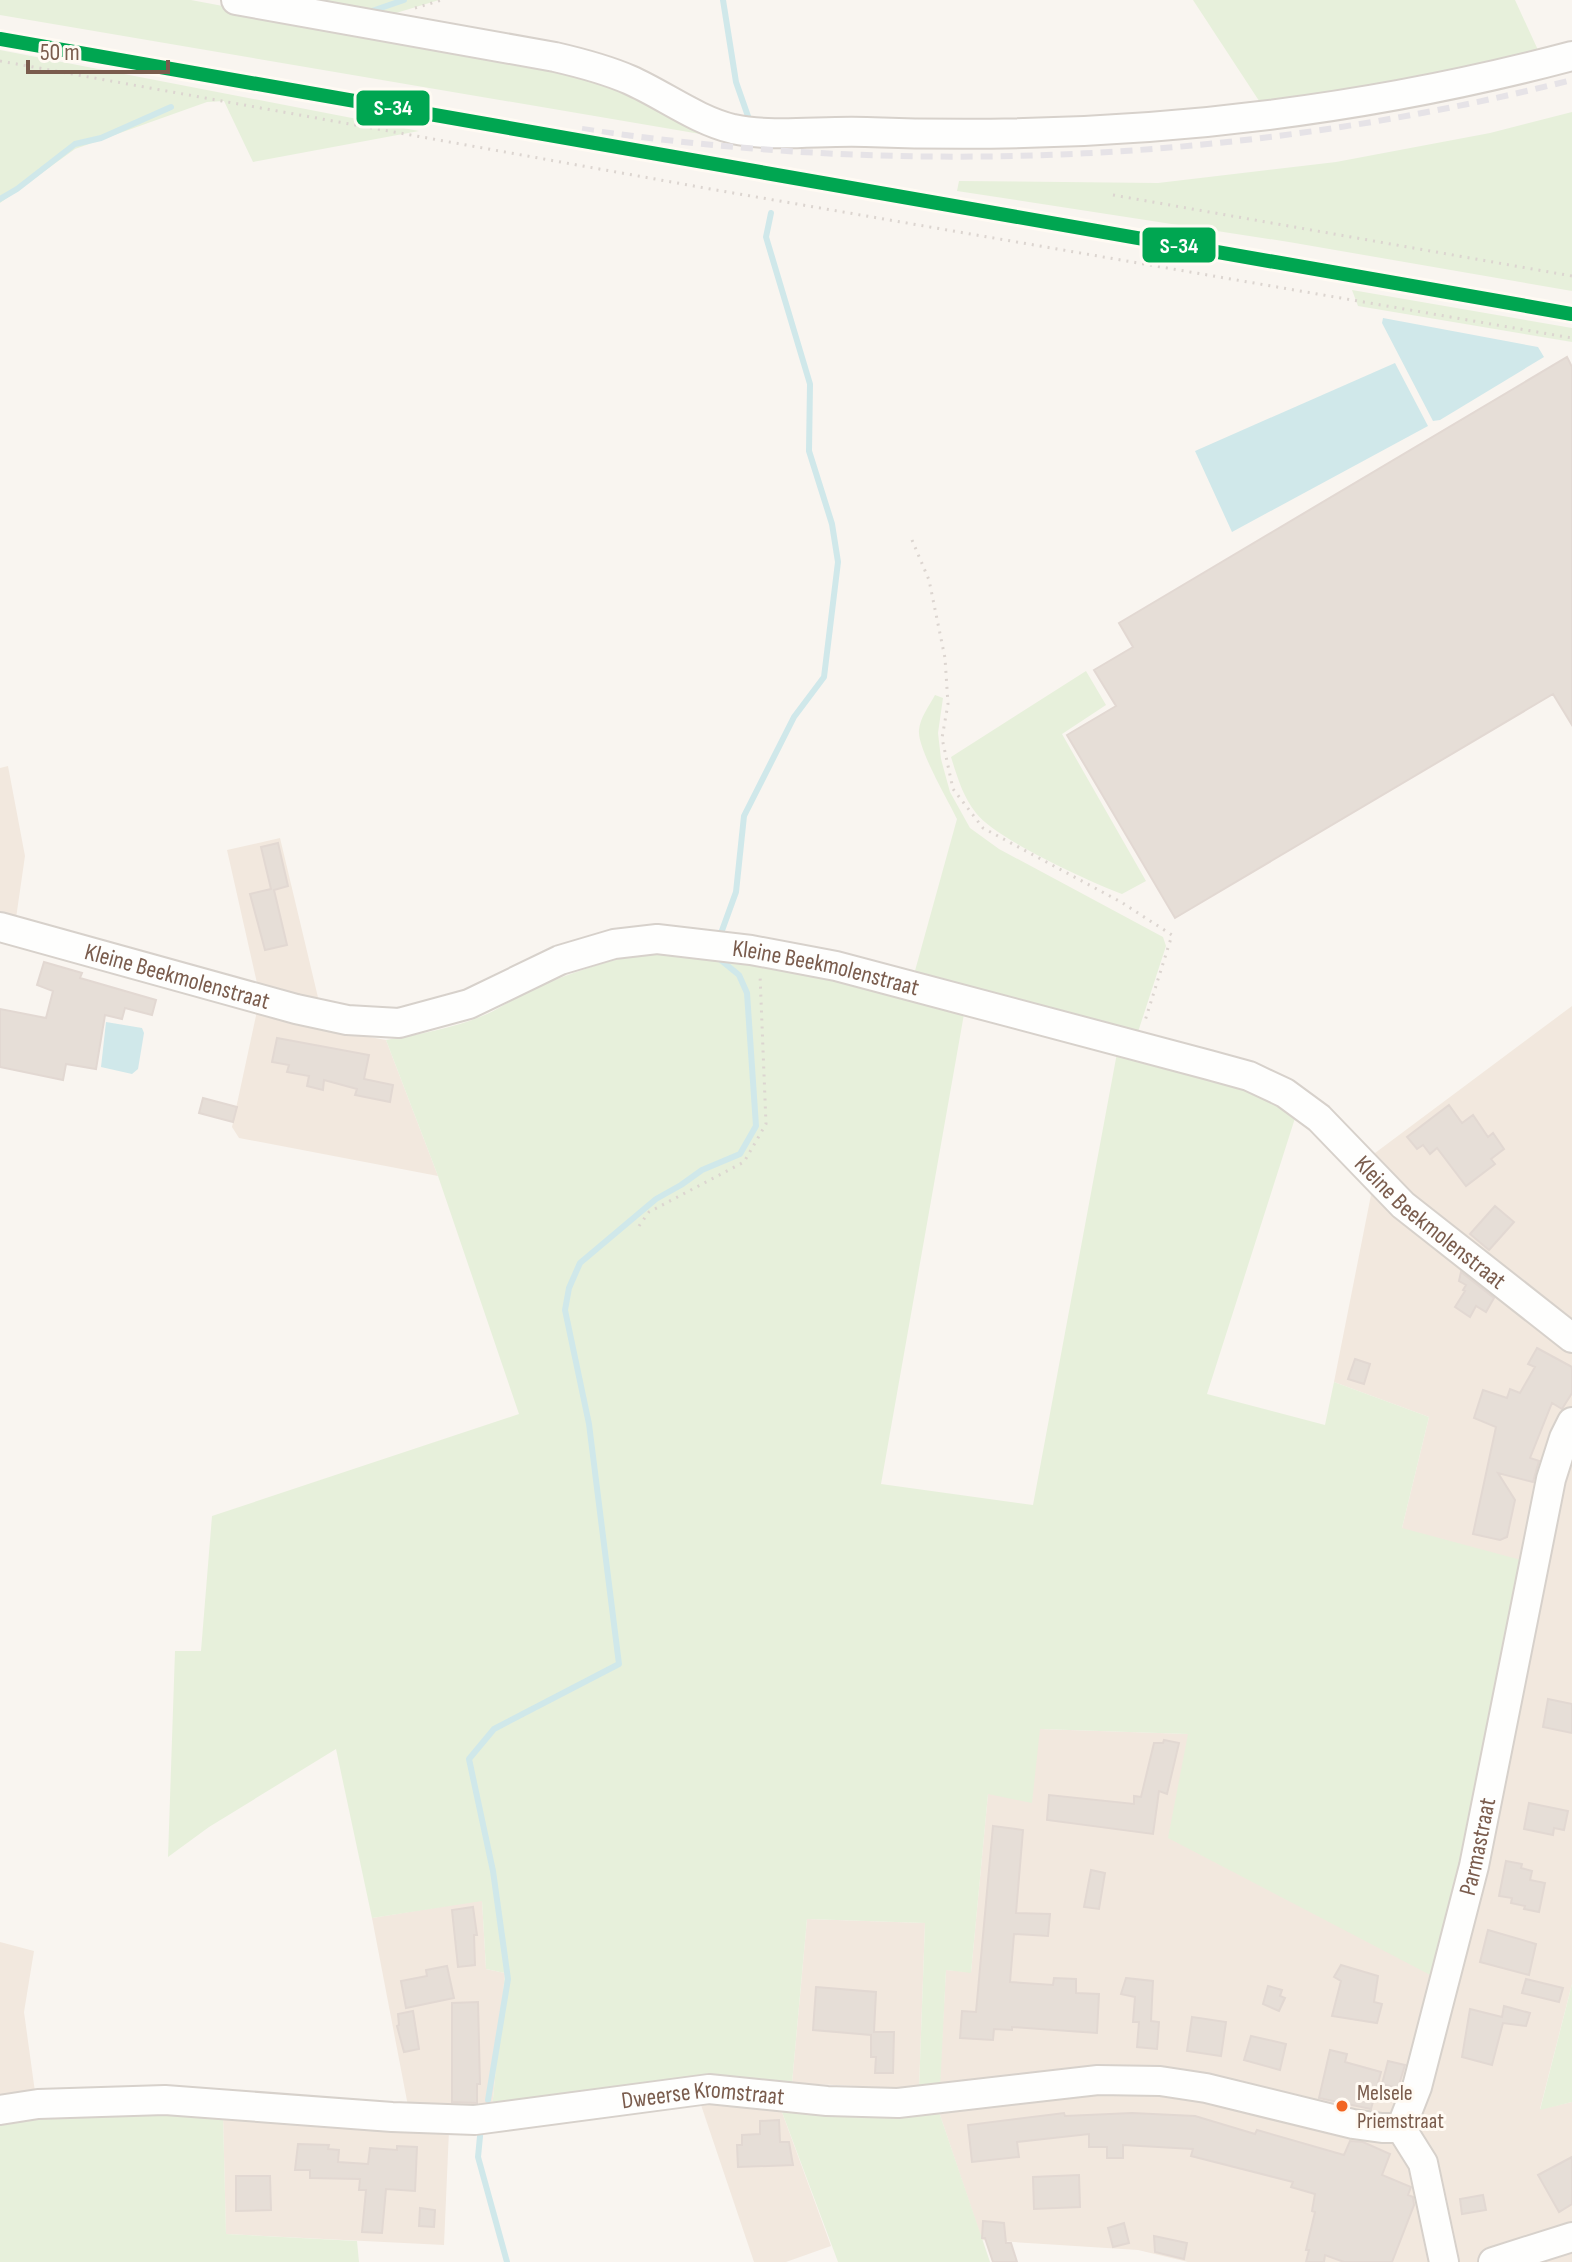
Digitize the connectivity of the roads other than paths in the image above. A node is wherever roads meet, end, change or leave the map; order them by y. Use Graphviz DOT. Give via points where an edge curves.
graph roads {
  1 [pos="236,0"];
  2 [pos="1572,56"];
  3 [pos="0,927"];
  4 [pos="1572,1338"];
  5 [pos="1572,1422"];
  6 [pos="0,2110"];
  7 [pos="1401,2128"];
  8 [pos="1572,2237"];
  9 [pos="1444,2262"];
  10 [pos="1493,2262"];
  1 -- 2 [label="street" via="600,68 710,122 778,133 953,135 1160,127 1357,103"];
  3 -- 4 [label="street, Kleine Beekmolenstraat" via="296,1009 347,1020 399,1023 469,1004 560,960 614,944 657,939 836,966 1249,1076 1285,1093 1319,1118 1403,1205"];
  5 -- 7 [label="street, Parmastraat" via="1551,1479 1474,1866 1417,2087"];
  6 -- 7 [label="street, Dweerse Kromstraat" via="165,2100 475,2120 709,2089 898,2103 1098,2080 1206,2088 1353,2124"];
  7 -- 9 [label="street" via="1423,2163"];
  8 -- 10 [label="street"];
}
